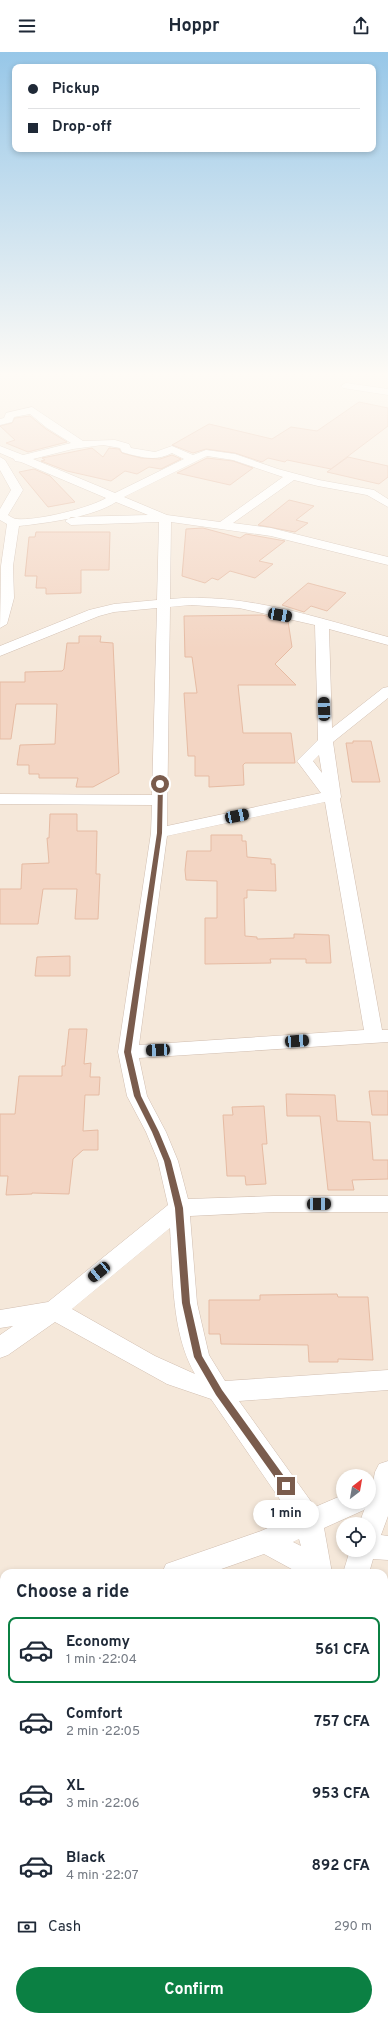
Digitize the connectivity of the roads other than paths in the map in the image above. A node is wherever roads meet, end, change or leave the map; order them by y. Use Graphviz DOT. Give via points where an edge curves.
graph roads {
  1 [pos="3,465"];
  2 [pos="39,465"];
  3 [pos="180,465"];
  4 [pos="259,465"];
  5 [pos="292,476"];
  6 [pos="144,483"];
  7 [pos="115,497"];
  8 [pos="388,504"];
  9 [pos="149,511"];
  10 [pos="165,518"];
  11 [pos="13,523"];
  12 [pos="0,525"];
  13 [pos="222,526"];
  14 [pos="388,561"];
  15 [pos="163,602"];
  16 [pos="322,623"];
  17 [pos="0,624"];
  18 [pos="388,641"];
  19 [pos="0,652"];
  20 [pos="388,691"];
  21 [pos="325,741"];
  22 [pos="0,800"];
  23 [pos="160,800"];
  24 [pos="332,802"];
  25 [pos="159,833"];
  26 [pos="381,1036"];
  27 [pos="128,1052"];
  28 [pos="388,1204"];
  29 [pos="179,1208"];
  30 [pos="54,1310"];
  31 [pos="0,1319"];
  32 [pos="0,1348"];
  33 [pos="388,1380"];
  34 [pos="219,1392"];
  35 [pos="383,1485"];
  36 [pos="339,1509"];
  37 [pos="374,1517"];
  38 [pos="310,1522"];
  39 [pos="266,1541"];
  40 [pos="376,1547"];
  41 [pos="388,1548"];
  42 [pos="361,1557"];
  43 [pos="186,1569"];
  44 [pos="315,1569"];
  45 [pos="318,1569"];
  46 [pos="357,1569"];
  1 -- 11 [label="street" via="18,490 2,516"];
  2 -- 7 [label="street"];
  3 -- 6 [label="street"];
  4 -- 5 [label="street"];
  5 -- 8 [label="street" via="370,492"];
  5 -- 13 [label="street"];
  6 -- 7 [label="street"];
  6 -- 9 [label="street" via="138,492"];
  7 -- 9 [label="street"];
  7 -- 11 [label="street" via="103,505 50,519"];
  9 -- 10 [label="street"];
  10 -- 11 [label="street"];
  10 -- 13 [label="street"];
  10 -- 15 [label="street"];
  11 -- 12 [label="street"];
  11 -- 17 [label="street" via="7,566 8,598"];
  13 -- 14 [label="street" via="271,532"];
  15 -- 16 [label="street" via="239,604"];
  15 -- 19 [label="street" via="94,613"];
  15 -- 23 [label="street"];
  16 -- 18 [label="street"];
  16 -- 21 [label="street"];
  20 -- 21 [label="street"];
  21 -- 24 [label="street"];
  21 -- 24 [label="street" via="305,761"];
  22 -- 23 [label="street"];
  23 -- 25 [label="street"];
  24 -- 25 [label="street"];
  24 -- 26 [label="street"];
  25 -- 27 [label="street"];
  26 -- 27 [label="street"];
  27 -- 29 [label="street" via="137,1096 168,1161"];
  28 -- 29 [label="street"];
  29 -- 30 [label="street"];
  29 -- 34 [label="street" via="186,1303 198,1357"];
  30 -- 31 [label="street"];
  30 -- 32 [label="street"];
  30 -- 34 [label="street" via="146,1363 175,1377"];
  33 -- 34 [label="street"];
  34 -- 38 [label="street"];
  35 -- 37 [label="street"];
  36 -- 38 [label="street"];
  38 -- 39 [label="street"];
  38 -- 45 [label="street"];
  39 -- 43 [label="street"];
  39 -- 44 [label="street"];
  40 -- 41 [label="street"];
  42 -- 46 [label="street"];
}
